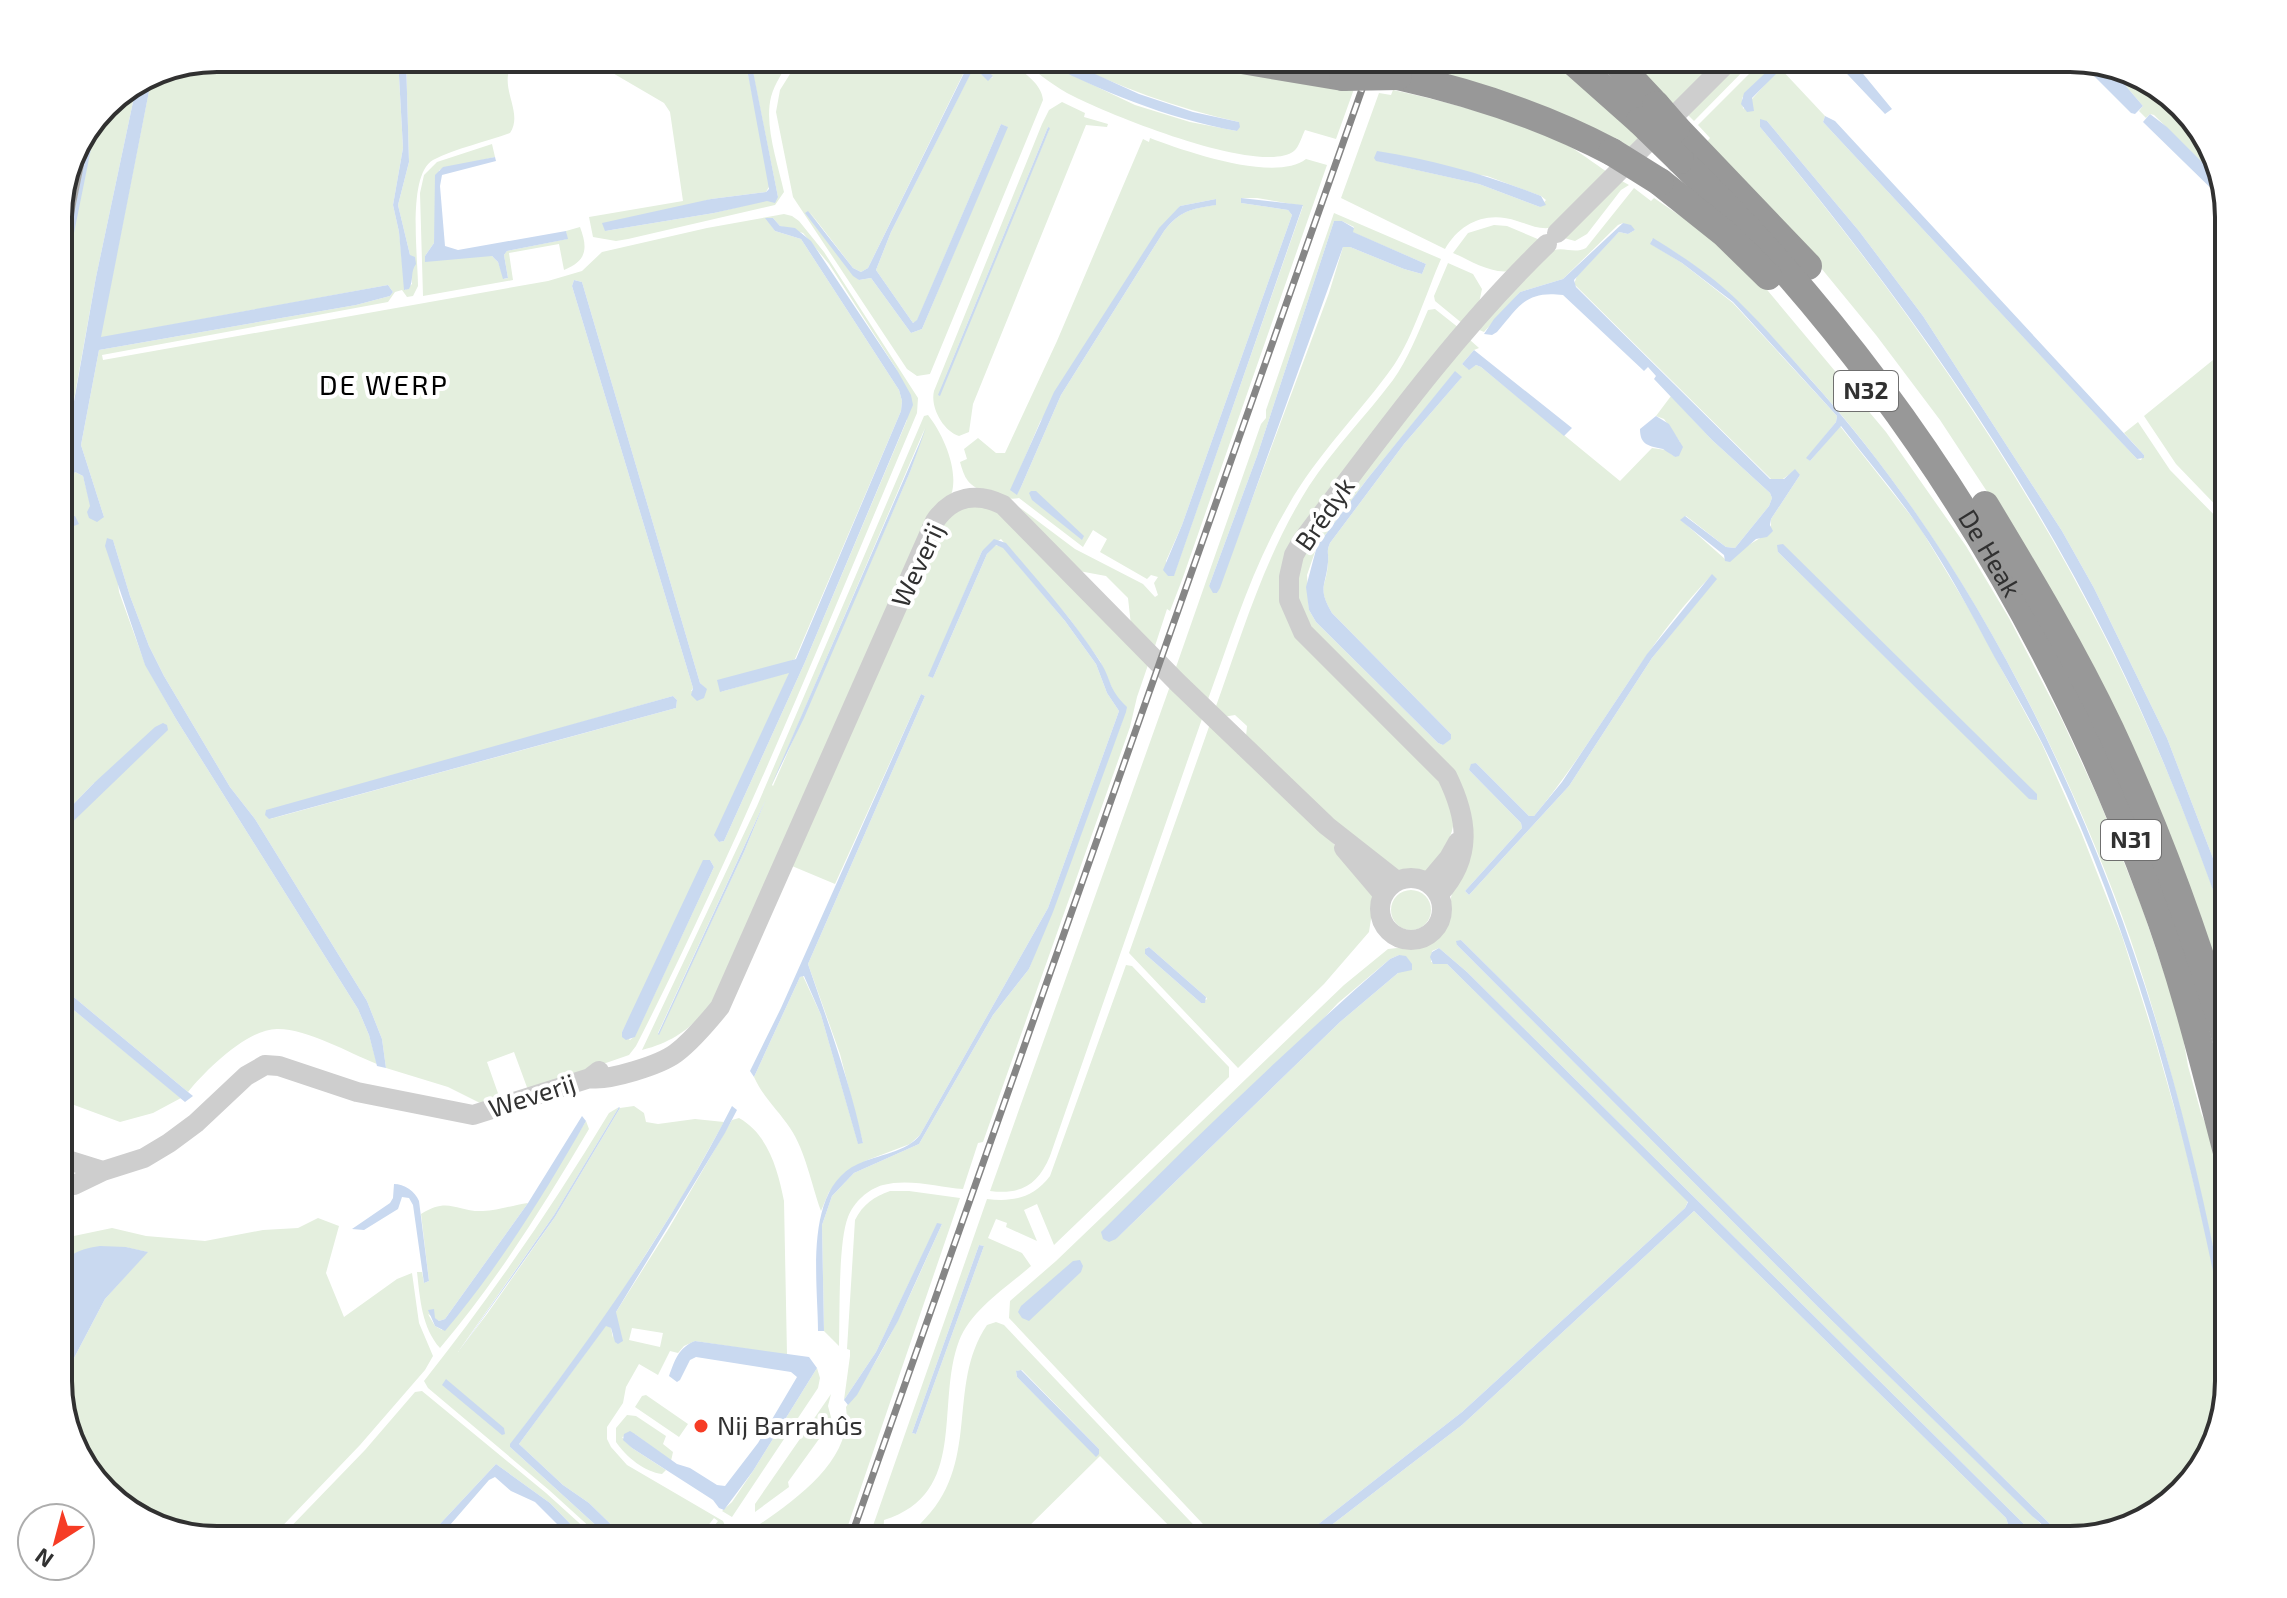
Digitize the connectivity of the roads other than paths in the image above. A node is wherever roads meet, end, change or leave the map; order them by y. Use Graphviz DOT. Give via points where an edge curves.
graph roads {
  1 [pos="1345,72"];
  2 [pos="1590,72"];
  3 [pos="1609,72"];
  4 [pos="1622,72"];
  5 [pos="1718,72"];
  6 [pos="1650,111"];
  7 [pos="1683,144"];
  8 [pos="1984,540"];
  9 [pos="1390,888"];
  10 [pos="1433,888"];
  11 [pos="2215,1006"];
  12 [pos="2215,1108"];
  13 [pos="72,1161"];
  14 [pos="103,1171"];
  15 [pos="72,1180"];
  1 -- 8 [label="highway, N32, bridge" via="1398,76 1517,108 1612,152 1660,182 1775,283"];
  2 -- 6 [label="highway, De Heak / N31"];
  3 -- 6 [label="highway, De Heak / N31"];
  4 -- 6 [label="highway, N31"];
  5 -- 10 [label="street, Brédyk" via="1472,322 1294,555 1289,600 1303,632 1447,776 1460,812 1464,848 1451,881"];
  6 -- 7 [label="highway, De Heak / N31, bridge"];
  7 -- 8 [label="highway, De Heak / N31" via="1854,352"];
  7 -- 11 [label="highway, De Heak / N31" via="1782,236 1869,341 1974,487 2083,675 2134,782 2177,889"];
  8 -- 12 [label="highway, De Heak / N31" via="2036,634 2113,796 2154,900"];
  9 -- 10 [label="street" via="1412,878"];
  9 -- 10 [label="street" via="1379,909 1383,925 1410,941 1423,939 1438,926 1442,914"];
  9 -- 14 [label="street, Weverij" via="1003,505 988,498 966,498 950,504 935,521 733,981 712,1017 677,1052 612,1077 590,1078 473,1115 357,1092 265,1065 169,1143 144,1158"];
  13 -- 14 [label="street"];
  14 -- 15 [label="street"];
}
